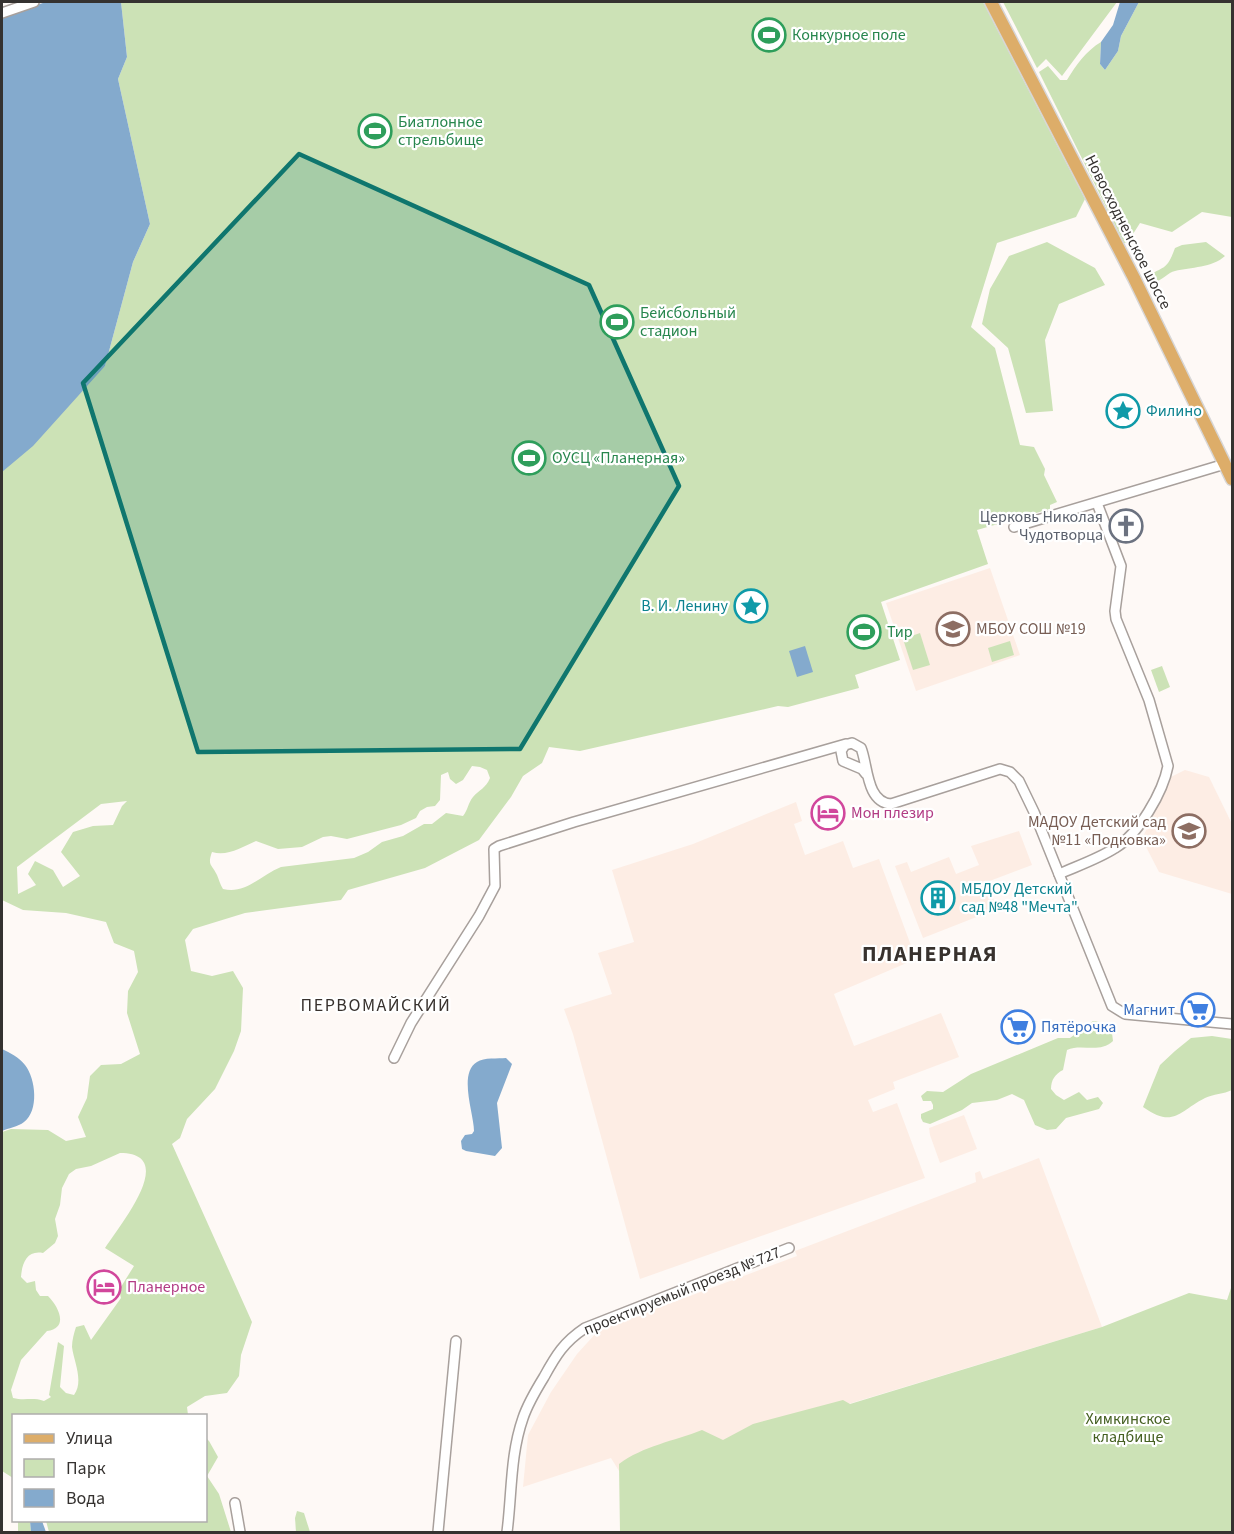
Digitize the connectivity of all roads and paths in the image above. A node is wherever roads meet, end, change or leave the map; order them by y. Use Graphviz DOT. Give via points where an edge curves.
graph roads {
  1 [pos="34,2"];
  2 [pos="991,2"];
  3 [pos="2,13"];
  4 [pos="1225,464"];
  5 [pos="1233,479"];
  6 [pos="1097,503"];
  7 [pos="1014,527"];
  8 [pos="849,744"];
  9 [pos="830,748"];
  10 [pos="864,754"];
  11 [pos="841,755"];
  12 [pos="852,766"];
  13 [pos="866,774"];
  14 [pos="1059,874"];
  15 [pos="1233,1024"];
  16 [pos="394,1058"];
  17 [pos="789,1248"];
  18 [pos="456,1341"];
  19 [pos="235,1503"];
  20 [pos="240,1533"];
  21 [pos="438,1533"];
  22 [pos="507,1533"];
  1 -- 3 [label="street"];
  2 -- 4 [label="main road, Новосходненское шоссе"];
  4 -- 5 [label="main road, Новосходненское шоссе"];
  4 -- 6 [label="street"];
  6 -- 7 [label="street"];
  6 -- 14 [label="street" via="1121,566 1116,619 1149,700 1168,766 1156,798 1123,843"];
  8 -- 9 [label="street"];
  8 -- 10 [label="street" via="859,745"];
  8 -- 11 [label="street"];
  9 -- 11 [label="street"];
  9 -- 16 [label="street" via="596,815 494,849 495,886 411,1023"];
  10 -- 12 [label="street"];
  10 -- 13 [label="street"];
  11 -- 12 [label="street"];
  12 -- 13 [label="street"];
  13 -- 14 [label="street" via="881,802 891,804 999,769 1010,772 1019,781"];
  14 -- 15 [label="street" via="1112,1006 1125,1014"];
  17 -- 22 [label="street, проектируемый проезд № 727" via="585,1328 569,1338 523,1417 514,1457"];
  18 -- 21 [label="street"];
  19 -- 20 [label="street"];
}
